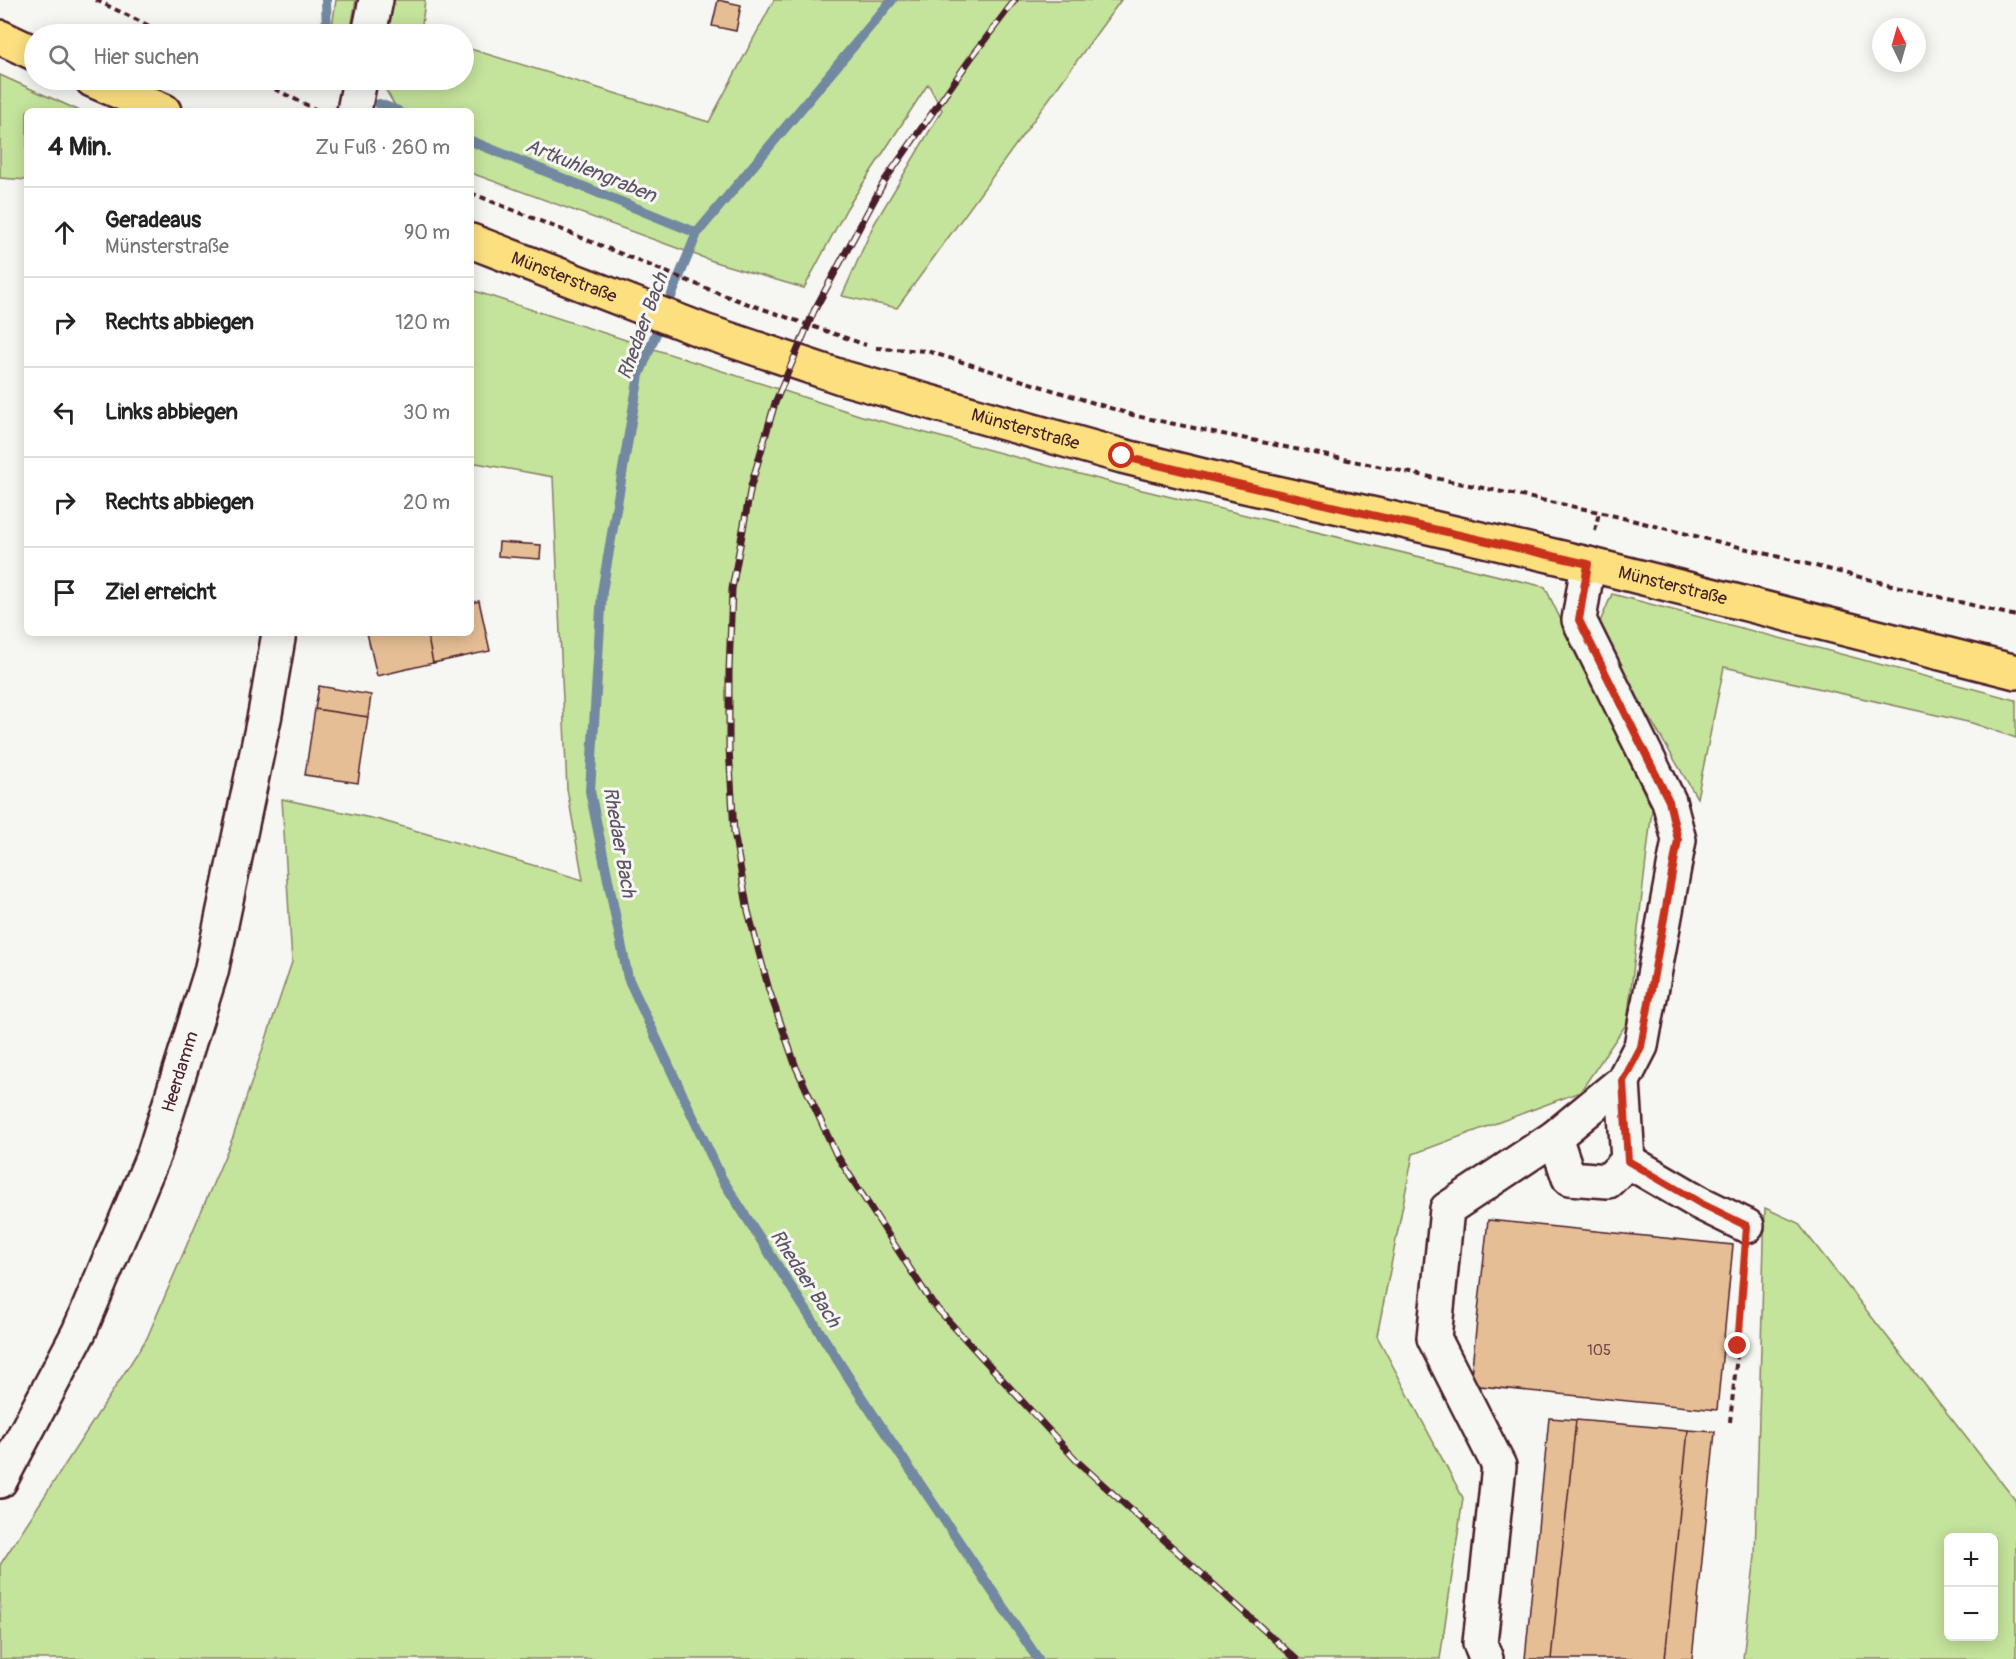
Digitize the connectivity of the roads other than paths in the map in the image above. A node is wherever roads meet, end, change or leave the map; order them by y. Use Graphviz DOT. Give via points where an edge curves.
graph roads {
  1 [pos="376,0"];
  2 [pos="371,24"];
  3 [pos="0,37"];
  4 [pos="24,48"];
  5 [pos="116,90"];
  6 [pos="358,90"];
  7 [pos="157,108"];
  8 [pos="355,108"];
  9 [pos="474,242"];
  10 [pos="1588,564"];
  11 [pos="278,636"];
  12 [pos="2016,672"];
  13 [pos="1623,1081"];
  14 [pos="1555,1137"];
  15 [pos="1628,1161"];
  16 [pos="1747,1226"];
  17 [pos="0,1481"];
  18 [pos="1486,1659"];
  1 -- 2 [label="street"];
  3 -- 4 [label="main road"];
  5 -- 7 [label="main road"];
  6 -- 8 [label="street"];
  9 -- 10 [label="main road, Münsterstraße" via="704,331 844,378 1122,456"];
  10 -- 12 [label="main road, Münsterstraße"];
  10 -- 13 [label="street" via="1579,620 1669,801 1678,840 1641,1047"];
  11 -- 17 [label="street, Heerdamm" via="211,972 154,1154 79,1332"];
  13 -- 14 [label="street"];
  13 -- 15 [label="street"];
  14 -- 15 [label="street" via="1569,1178 1608,1181"];
  14 -- 18 [label="street" via="1447,1209 1434,1338 1499,1466 1480,1643"];
  15 -- 16 [label="street"];
}
